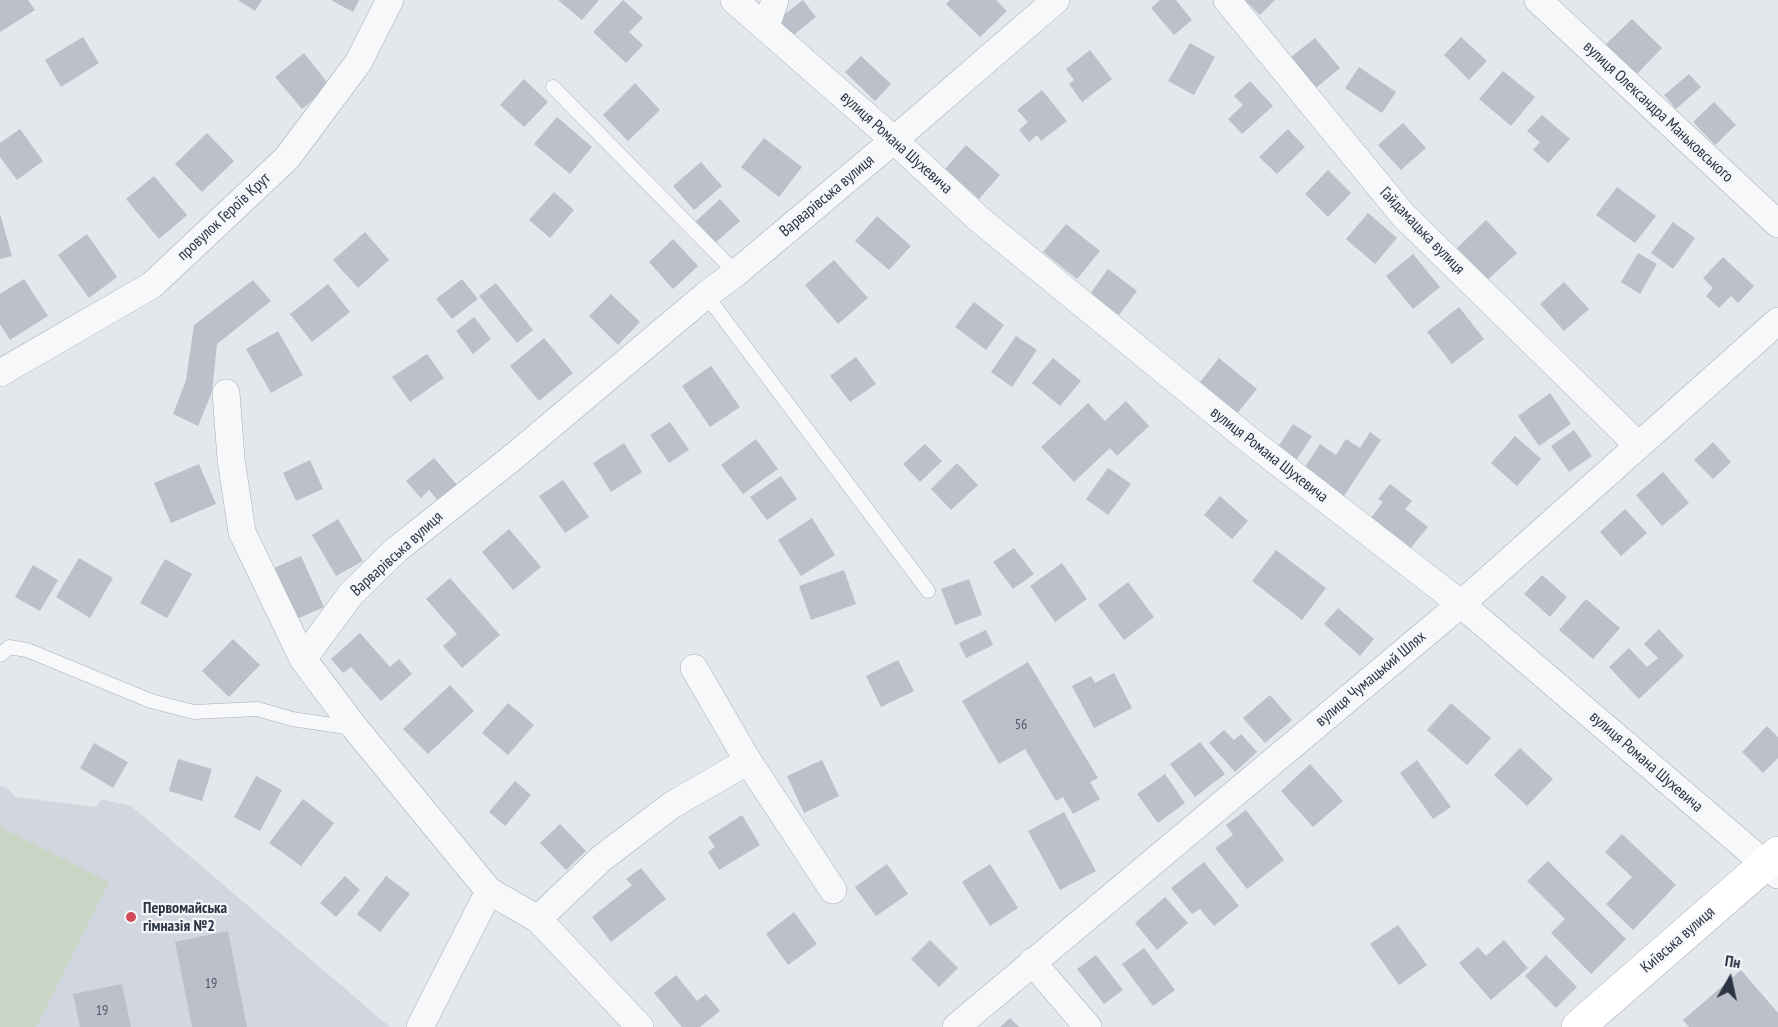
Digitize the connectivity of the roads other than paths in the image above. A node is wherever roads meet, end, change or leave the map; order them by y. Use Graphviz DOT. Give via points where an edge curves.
graph roads {
  1 [pos="390,0"];
  2 [pos="734,0"];
  3 [pos="775,0"];
  4 [pos="1056,0"];
  5 [pos="1227,0"];
  6 [pos="1538,0"];
  7 [pos="766,27"];
  8 [pos="553,87"];
  9 [pos="894,140"];
  10 [pos="1778,224"];
  11 [pos="736,273"];
  12 [pos="706,295"];
  13 [pos="1778,321"];
  14 [pos="0,373"];
  15 [pos="226,393"];
  16 [pos="1638,445"];
  17 [pos="928,591"];
  18 [pos="1461,604"];
  19 [pos="0,655"];
  20 [pos="303,660"];
  21 [pos="694,668"];
  22 [pos="355,728"];
  23 [pos="748,761"];
  24 [pos="1774,864"];
  25 [pos="833,890"];
  26 [pos="489,891"];
  27 [pos="538,919"];
  28 [pos="1032,962"];
  29 [pos="420,1027"];
  30 [pos="640,1027"];
  31 [pos="956,1027"];
  32 [pos="1088,1027"];
  33 [pos="1578,1027"];
  1 -- 14 [label="street, провулок Героїв Крут" via="358,63 287,158 152,285"];
  2 -- 7 [label="street, вулиця Романа Шухевича"];
  3 -- 7 [label="street"];
  4 -- 9 [label="street, Варварівська вулиця"];
  5 -- 16 [label="street, Гайдамацька вулиця" via="1403,215"];
  6 -- 10 [label="street, вулиця Олександра Маньковського"];
  7 -- 9 [label="street, вулиця Романа Шухевича"];
  8 -- 11 [label="lane"];
  9 -- 11 [label="street, Варварівська вулиця"];
  9 -- 18 [label="street, вулиця Романа Шухевича" via="980,220 1211,409"];
  11 -- 12 [label="street, Варварівська вулиця"];
  12 -- 17 [label="lane"];
  12 -- 20 [label="street, Варварівська вулиця" via="396,550 351,594"];
  13 -- 16 [label="street, вулиця Чумацький Шлях"];
  15 -- 20 [label="street" via="242,532"];
  16 -- 18 [label="street, вулиця Чумацький Шлях"];
  18 -- 24 [label="street, вулиця Романа Шухевича"];
  18 -- 28 [label="street, вулиця Чумацький Шлях"];
  19 -- 22 [label="lane" via="9,647 27,650 151,701 194,712 257,709 292,719"];
  20 -- 22 [label="street"];
  21 -- 23 [label="street"];
  22 -- 26 [label="street"];
  23 -- 25 [label="street"];
  23 -- 27 [label="street" via="672,805 602,858"];
  24 -- 33 [label="main road, Київська вулиця"];
  26 -- 27 [label="street"];
  26 -- 29 [label="street"];
  27 -- 30 [label="street"];
  28 -- 31 [label="street, вулиця Чумацький Шлях"];
  28 -- 32 [label="street"];
}
